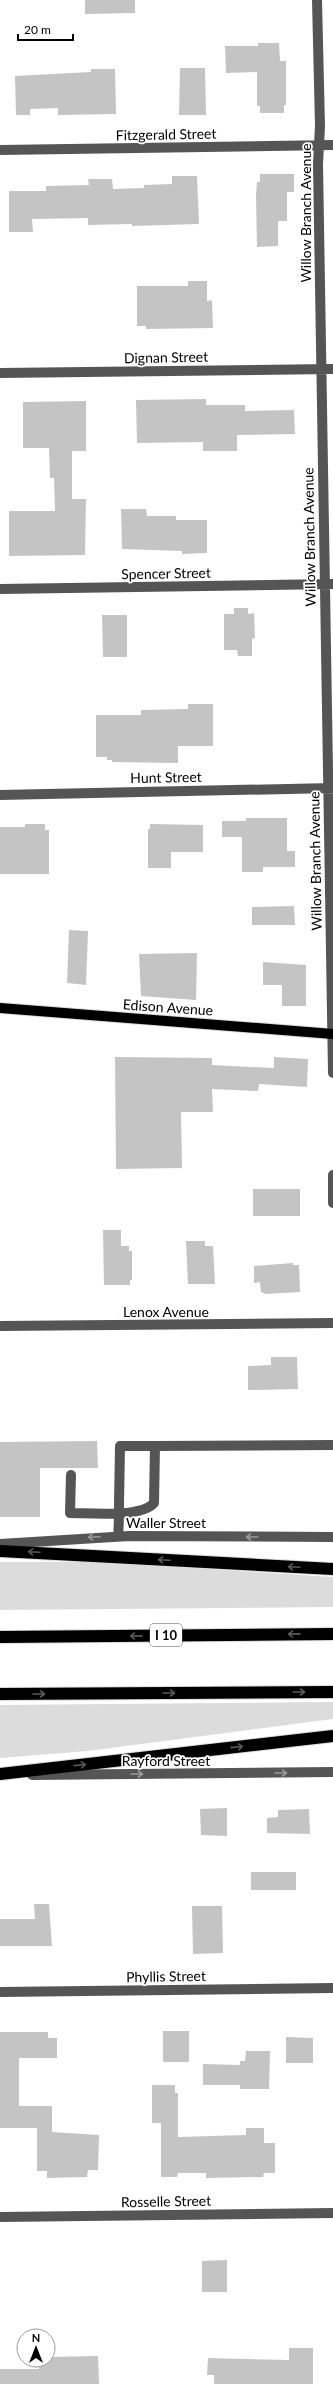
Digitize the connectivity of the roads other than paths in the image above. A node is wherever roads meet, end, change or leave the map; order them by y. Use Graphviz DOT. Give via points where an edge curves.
graph roads {
  1 [pos="317,0"];
  2 [pos="319,145"];
  3 [pos="333,145"];
  4 [pos="0,150"];
  5 [pos="333,369"];
  6 [pos="321,370"];
  7 [pos="0,373"];
  8 [pos="328,584"];
  9 [pos="0,589"];
  10 [pos="330,788"];
  11 [pos="0,795"];
  12 [pos="0,1008"];
  13 [pos="332,1034"];
  14 [pos="333,1074"];
  15 [pos="333,1175"];
  16 [pos="333,1203"];
  17 [pos="333,1323"];
  18 [pos="0,1326"];
  19 [pos="333,1444"];
  20 [pos="154,1446"];
  21 [pos="71,1475"];
  22 [pos="119,1513"];
  23 [pos="118,1536"];
  24 [pos="333,1537"];
  25 [pos="0,1544"];
  26 [pos="0,1551"];
  27 [pos="333,1569"];
  28 [pos="333,1634"];
  29 [pos="0,1637"];
  30 [pos="333,1692"];
  31 [pos="0,1694"];
  32 [pos="333,1736"];
  33 [pos="333,1772"];
  34 [pos="0,1775"];
  35 [pos="333,1988"];
  36 [pos="0,1992"];
  37 [pos="333,2213"];
  38 [pos="0,2217"];
  1 -- 2 [label="street, Willow Branch Avenue"];
  2 -- 3 [label="street, Fitzgerald Street"];
  2 -- 4 [label="street, Fitzgerald Street"];
  2 -- 6 [label="street, Willow Branch Avenue"];
  5 -- 6 [label="street, Dignan Street"];
  6 -- 7 [label="street, Dignan Street"];
  6 -- 8 [label="street, Willow Branch Avenue"];
  8 -- 9 [label="street, Spencer Street"];
  8 -- 10 [label="street, Willow Branch Avenue"];
  10 -- 11 [label="street, Hunt Street"];
  10 -- 13 [label="street, Willow Branch Avenue"];
  12 -- 13 [label="main road, Edison Avenue"];
  13 -- 14 [label="street, Willow Branch Avenue"];
  15 -- 16 [label="street"];
  17 -- 18 [label="street, Lenox Avenue"];
  19 -- 20 [label="street"];
  20 -- 22 [label="street" via="154,1503 141,1511"];
  20 -- 22 [label="street" via="120,1446"];
  21 -- 22 [label="street" via="70,1513"];
  22 -- 23 [label="street"];
  24 -- 23 [label="street, Waller Street, one-way"];
  23 -- 25 [label="street, Waller Street, one-way"];
  27 -- 26 [label="highway, one-way"];
  28 -- 29 [label="highway, I 10, one-way"];
  31 -- 30 [label="highway, one-way"];
  34 -- 32 [label="highway, one-way"];
  34 -- 33 [label="street, Rayford Street, one-way"];
  35 -- 36 [label="street, Phyllis Street"];
  37 -- 38 [label="street, Rosselle Street"];
}
